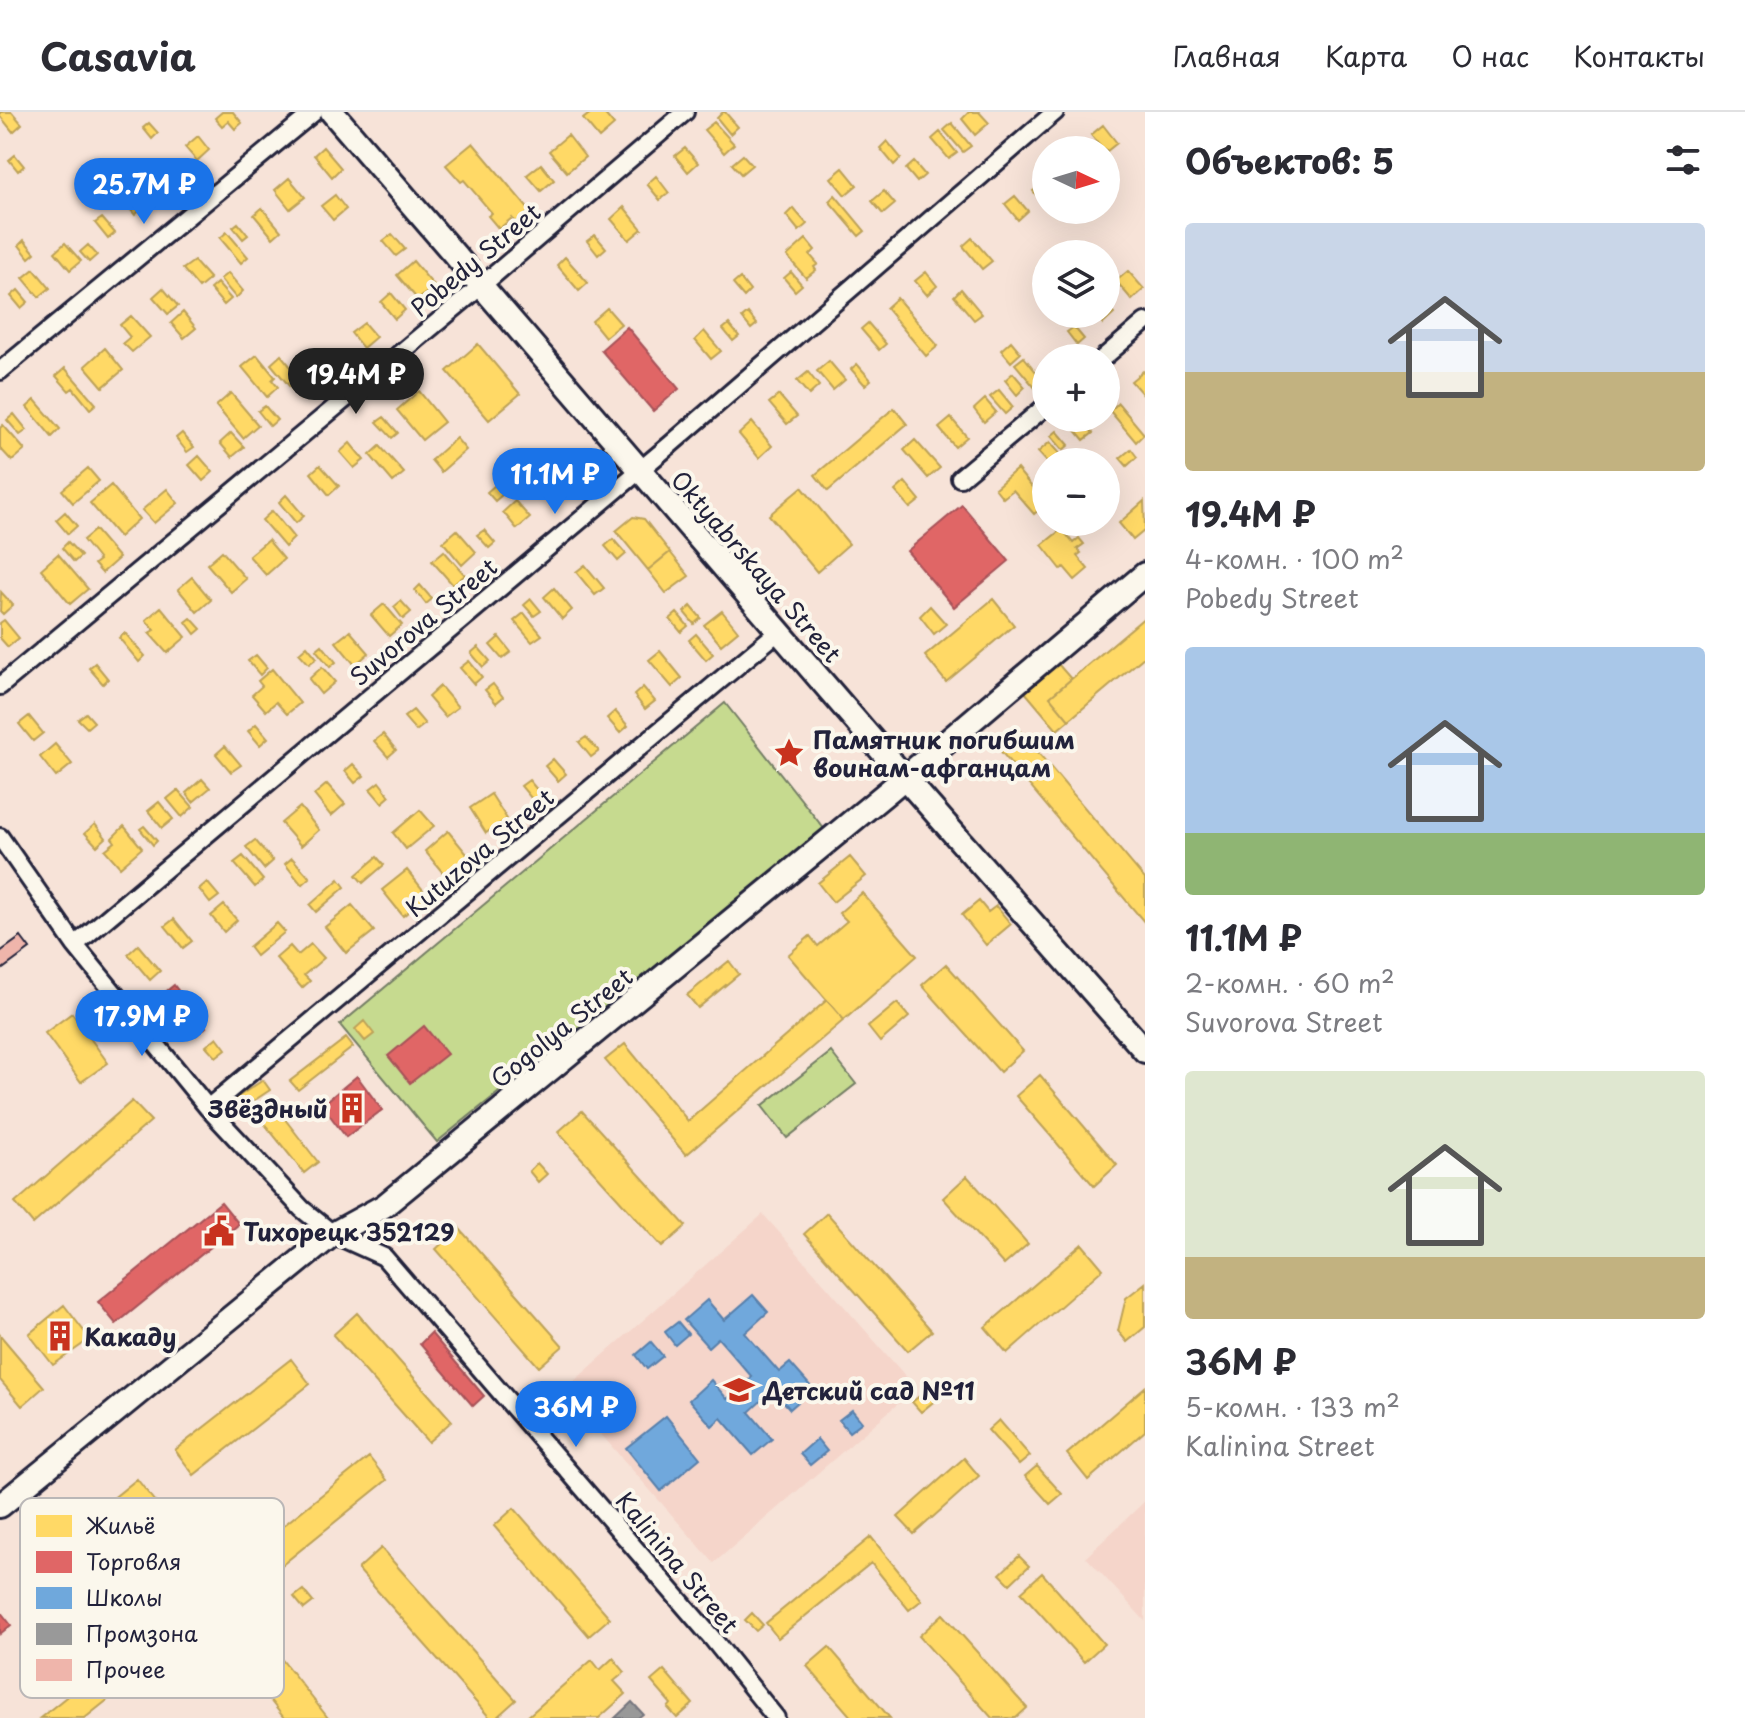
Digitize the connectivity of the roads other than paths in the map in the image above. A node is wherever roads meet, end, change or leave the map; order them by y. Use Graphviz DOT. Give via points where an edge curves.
graph roads {
  1 [pos="314,112"];
  2 [pos="332,112"];
  3 [pos="685,112"];
  4 [pos="1055,112"];
  5 [pos="481,286"];
  6 [pos="1145,322"];
  7 [pos="1119,344"];
  8 [pos="0,371"];
  9 [pos="1032,418"];
  10 [pos="641,470"];
  11 [pos="960,478"];
  12 [pos="1145,574"];
  13 [pos="779,631"];
  14 [pos="0,686"];
  15 [pos="905,778"];
  16 [pos="0,837"];
  17 [pos="75,945"];
  18 [pos="1145,1051"];
  19 [pos="208,1108"];
  20 [pos="333,1234"];
  21 [pos="0,1506"];
  22 [pos="776,1718"];
  1 -- 8 [label="street"];
  2 -- 5 [label="main road, Oktyabrskaya Street"];
  3 -- 5 [label="street, Pobedy Street"];
  4 -- 10 [label="street, Suvorova Street"];
  5 -- 10 [label="main road, Oktyabrskaya Street"];
  5 -- 14 [label="street, Pobedy Street"];
  6 -- 7 [label="street"];
  9 -- 11 [label="street"];
  10 -- 13 [label="main road, Oktyabrskaya Street"];
  10 -- 17 [label="street, Suvorova Street"];
  12 -- 15 [label="main road, Gogolya Street"];
  13 -- 15 [label="main road, Oktyabrskaya Street"];
  13 -- 19 [label="street, Kutuzova Street"];
  15 -- 18 [label="main road, Oktyabrskaya Street"];
  15 -- 20 [label="main road, Gogolya Street" via="384,1206"];
  16 -- 17 [label="street, Kalinina Street"];
  17 -- 19 [label="street, Kalinina Street"];
  19 -- 20 [label="street, Kalinina Street" via="302,1209"];
  20 -- 21 [label="main road, Gogolya Street"];
  20 -- 22 [label="street, Kalinina Street" via="384,1257"];
}
